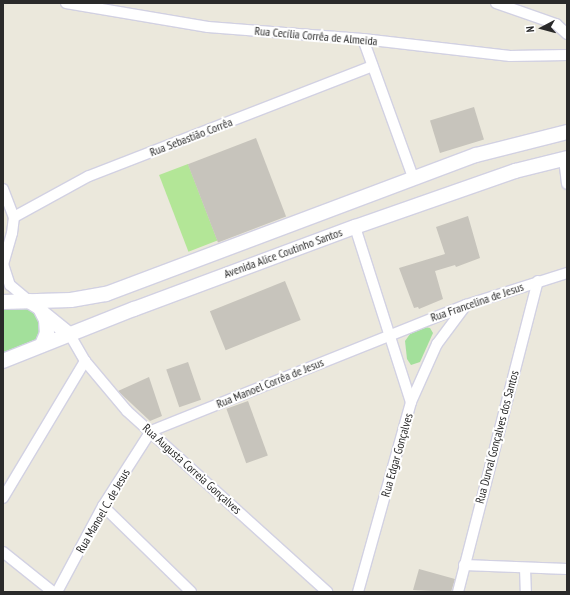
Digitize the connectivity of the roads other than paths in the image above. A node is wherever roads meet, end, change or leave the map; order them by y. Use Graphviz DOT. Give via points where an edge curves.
graph roads {
  1 [pos="66,3"];
  2 [pos="496,3"];
  3 [pos="567,34"];
  4 [pos="363,39"];
  5 [pos="567,55"];
  6 [pos="372,66"];
  7 [pos="567,132"];
  8 [pos="565,159"];
  9 [pos="413,177"];
  10 [pos="567,184"];
  11 [pos="3,190"];
  12 [pos="14,217"];
  13 [pos="355,227"];
  14 [pos="3,264"];
  15 [pos="567,273"];
  16 [pos="538,281"];
  17 [pos="28,301"];
  18 [pos="3,302"];
  19 [pos="466,305"];
  20 [pos="44,314"];
  21 [pos="70,335"];
  22 [pos="389,335"];
  23 [pos="42,345"];
  24 [pos="3,361"];
  25 [pos="85,361"];
  26 [pos="411,402"];
  27 [pos="151,431"];
  28 [pos="3,498"];
  29 [pos="103,506"];
  30 [pos="3,552"];
  31 [pos="464,565"];
  32 [pos="525,568"];
  33 [pos="567,570"];
  34 [pos="53,592"];
  35 [pos="57,592"];
  36 [pos="191,592"];
  37 [pos="327,592"];
  38 [pos="358,592"];
  39 [pos="458,592"];
  40 [pos="526,592"];
  1 -- 4 [label="street, Rua Cecília Corrêa de Almeida" via="208,27"];
  2 -- 3 [label="street" via="556,24"];
  4 -- 5 [label="street, Rua Cecília Corrêa de Almeida" via="510,56"];
  4 -- 6 [label="street"];
  6 -- 9 [label="street"];
  6 -- 12 [label="street, Rua Sebastião Corrêa" via="89,176"];
  7 -- 9 [label="main road, Avenida Alice Coutinho Santos" via="501,147"];
  8 -- 10 [label="street"];
  8 -- 13 [label="main road, Avenida Alice Coutinho Santos" via="515,171"];
  9 -- 17 [label="main road, Avenida Alice Coutinho Santos" via="106,294 71,300"];
  11 -- 12 [label="street"];
  12 -- 14 [label="street"];
  13 -- 21 [label="main road, Avenida Alice Coutinho Santos"];
  13 -- 22 [label="street, Rua Edgar Gonçalves"];
  14 -- 17 [label="street" via="10,285"];
  15 -- 16 [label="street, Rua Francelina de Jesus"];
  16 -- 19 [label="street, Rua Francelina de Jesus"];
  16 -- 31 [label="street, Rua Durval Gonçalves dos Santos"];
  17 -- 18 [label="main road, Avenida Alice Coutinho Santos"];
  17 -- 20 [label="main road"];
  19 -- 22 [label="street, Rua Francelina de Jesus"];
  19 -- 26 [label="street" via="437,344"];
  20 -- 21 [label="main road"];
  20 -- 23 [label="main road" via="47,333"];
  21 -- 23 [label="main road, Avenida Alice Coutinho Santos"];
  21 -- 25 [label="street, Rua Augusta Correia Gonçalves"];
  22 -- 26 [label="street, Rua Edgar Gonçalves"];
  22 -- 27 [label="street, Rua Manoel Corrêa de Jesus"];
  23 -- 24 [label="main road, Avenida Alice Coutinho Santos"];
  25 -- 27 [label="street, Rua Augusta Correia Gonçalves" via="127,411"];
  25 -- 28 [label="street"];
  26 -- 38 [label="street, Rua Edgar Gonçalves"];
  27 -- 29 [label="street, Rua Manoel C. de Jesus"];
  27 -- 37 [label="street, Rua Augusta Correia Gonçalves"];
  29 -- 35 [label="street, Rua Manoel C. de Jesus"];
  29 -- 36 [label="street"];
  30 -- 34 [label="street"];
  31 -- 32 [label="street"];
  31 -- 39 [label="street, Rua Durval Gonçalves dos Santos"];
  32 -- 33 [label="street"];
  32 -- 40 [label="street"];
}
